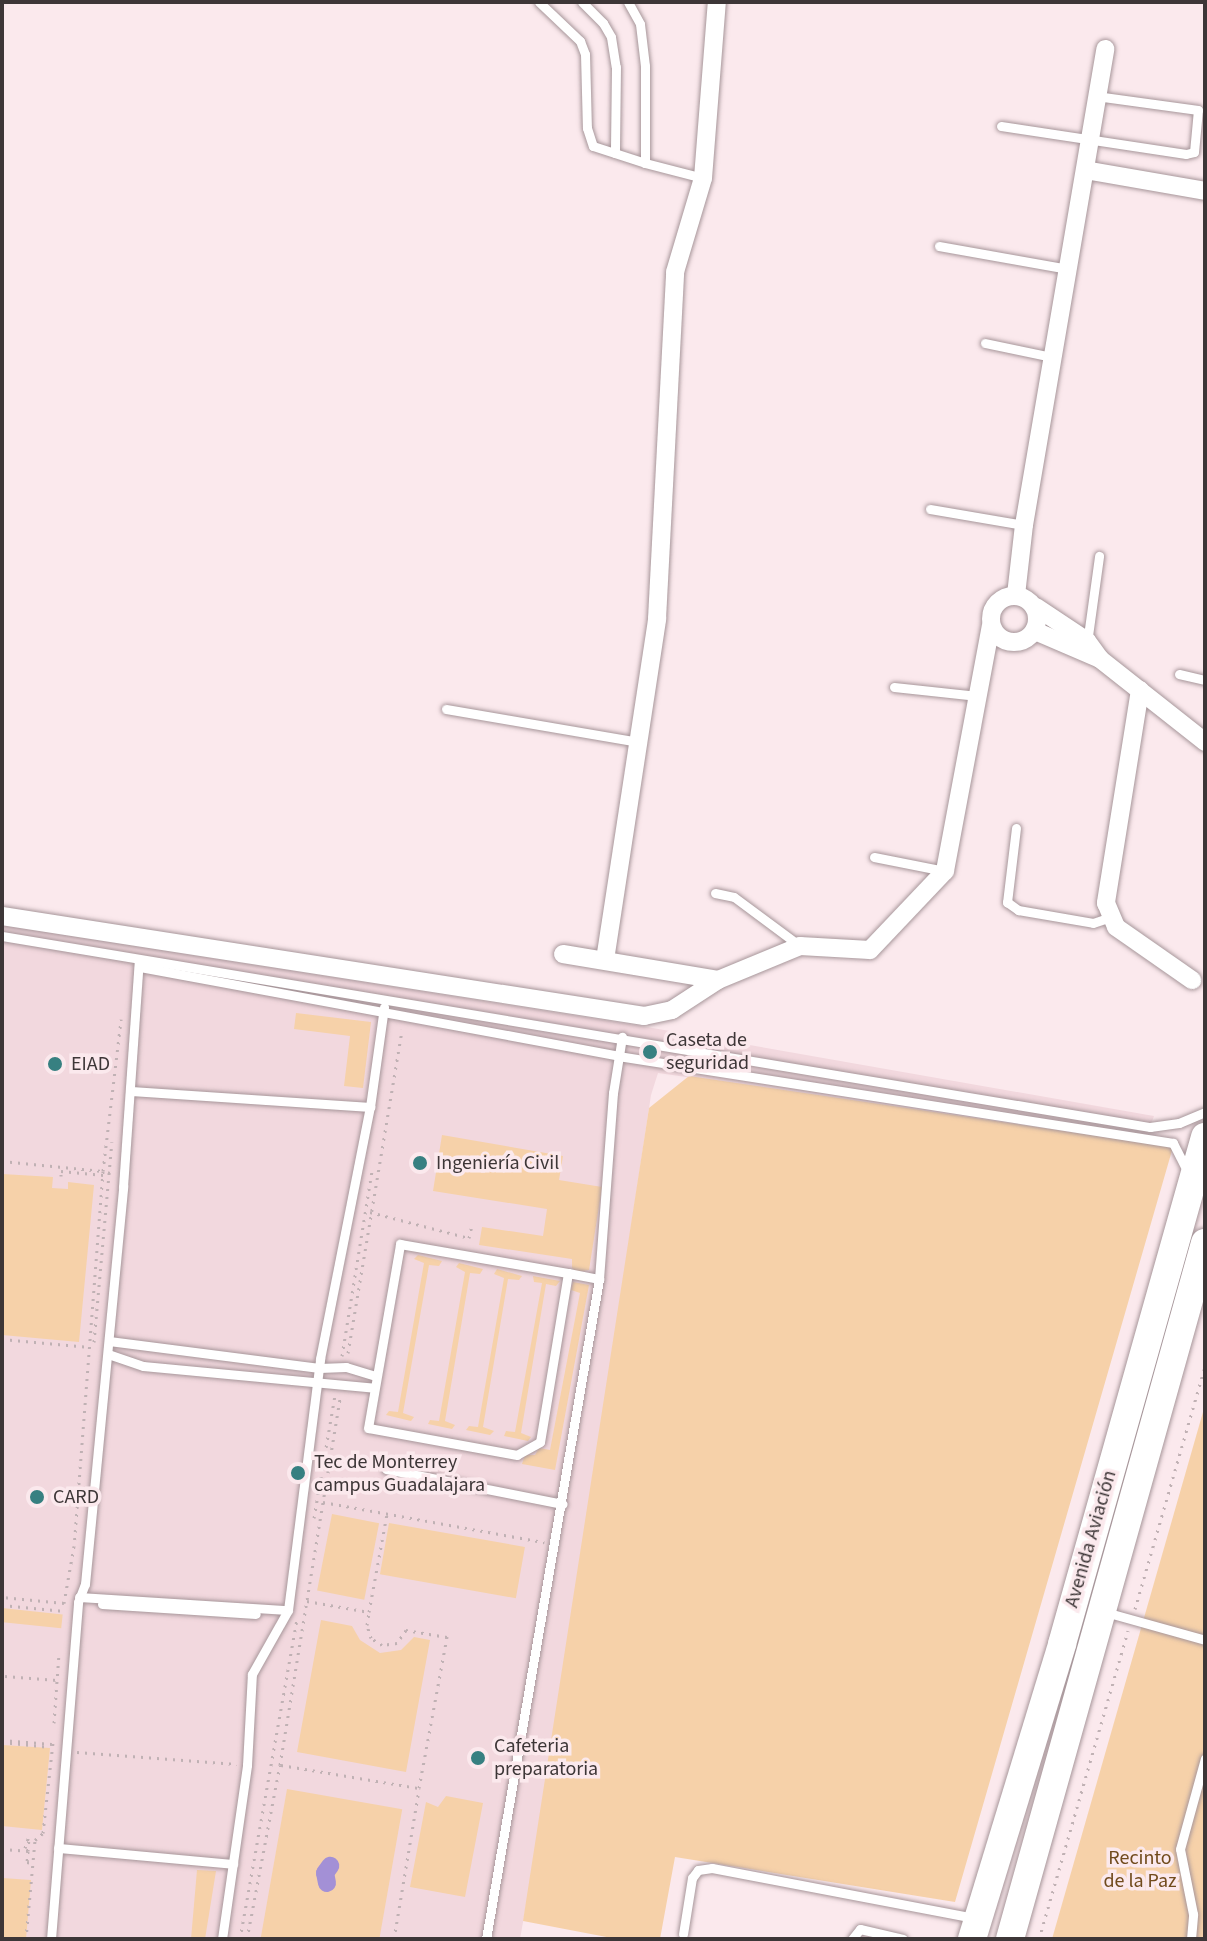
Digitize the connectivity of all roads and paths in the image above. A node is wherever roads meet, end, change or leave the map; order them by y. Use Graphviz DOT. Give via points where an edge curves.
graph roads {
  1 [pos="539,2"];
  2 [pos="582,2"];
  3 [pos="628,2"];
  4 [pos="717,2"];
  5 [pos="1105,49"];
  6 [pos="1096,96"];
  7 [pos="1001,126"];
  8 [pos="1090,138"];
  9 [pos="615,153"];
  10 [pos="645,163"];
  11 [pos="1085,170"];
  12 [pos="703,178"];
  13 [pos="1205,191"];
  14 [pos="939,246"];
  15 [pos="1068,269"];
  16 [pos="985,343"];
  17 [pos="1053,357"];
  18 [pos="930,509"];
  19 [pos="1024,525"];
  20 [pos="1099,556"];
  21 [pos="1016,595"];
  22 [pos="1036,607"];
  23 [pos="991,626"];
  24 [pos="1035,631"];
  25 [pos="1014,642"];
  26 [pos="1090,651"];
  27 [pos="986,663"];
  28 [pos="1179,674"];
  29 [pos="1205,680"];
  30 [pos="894,687"];
  31 [pos="1140,690"];
  32 [pos="980,696"];
  33 [pos="446,709"];
  34 [pos="640,742"];
  35 [pos="1205,742"];
  36 [pos="1016,828"];
  37 [pos="874,857"];
  38 [pos="945,871"];
  39 [pos="715,893"];
  40 [pos="2,916"];
  41 [pos="1110,917"];
  42 [pos="2,936"];
  43 [pos="800,946"];
  44 [pos="563,954"];
  45 [pos="605,960"];
  46 [pos="139,962"];
  47 [pos="718,980"];
  48 [pos="1192,980"];
  49 [pos="386,997"];
  50 [pos="384,1010"];
  51 [pos="401,1013"];
  52 [pos="121,1017"];
  53 [pos="622,1037"];
  54 [pos="618,1056"];
  55 [pos="131,1091"];
  56 [pos="370,1107"];
  57 [pos="1205,1112"];
  58 [pos="1205,1137"];
  59 [pos="2,1161"];
  60 [pos="104,1173"];
  61 [pos="61,1176"];
  62 [pos="1193,1181"];
  63 [pos="123,1187"];
  64 [pos="370,1212"];
  65 [pos="472,1225"];
  66 [pos="1205,1243"];
  67 [pos="568,1273"];
  68 [pos="599,1279"];
  69 [pos="2,1339"];
  70 [pos="89,1347"];
  71 [pos="108,1348"];
  72 [pos="343,1367"];
  73 [pos="1205,1367"];
  74 [pos="319,1368"];
  75 [pos="375,1376"];
  76 [pos="318,1380"];
  77 [pos="339,1385"];
  78 [pos="374,1388"];
  79 [pos="386,1469"];
  80 [pos="323,1502"];
  81 [pos="563,1504"];
  82 [pos="387,1514"];
  83 [pos="556,1544"];
  84 [pos="2,1597"];
  85 [pos="79,1599"];
  86 [pos="307,1601"];
  87 [pos="2,1605"];
  88 [pos="288,1610"];
  89 [pos="69,1611"];
  90 [pos="1102,1611"];
  91 [pos="1134,1611"];
  92 [pos="369,1612"];
  93 [pos="256,1614"];
  94 [pos="1130,1626"];
  95 [pos="1205,1640"];
  96 [pos="1062,1644"];
  97 [pos="1090,1653"];
  98 [pos="5,1676"];
  99 [pos="57,1680"];
  100 [pos="2,1741"];
  101 [pos="52,1748"];
  102 [pos="66,1752"];
  103 [pos="1205,1758"];
  104 [pos="247,1765"];
  105 [pos="280,1765"];
  106 [pos="272,1767"];
  107 [pos="419,1788"];
  108 [pos="58,1848"];
  109 [pos="2,1849"];
  110 [pos="32,1863"];
  111 [pos="233,1864"];
  112 [pos="975,1929"];
  113 [pos="683,1934"];
  114 [pos="26,1939"];
  115 [pos="51,1939"];
  116 [pos="222,1939"];
  117 [pos="240,1939"];
  118 [pos="247,1939"];
  119 [pos="394,1939"];
  120 [pos="486,1939"];
  121 [pos="852,1939"];
  122 [pos="903,1939"];
  123 [pos="1010,1939"];
  124 [pos="1039,1939"];
  125 [pos="1191,1939"];
  1 -- 9 [label="lane" via="580,41 588,137 593,146"];
  2 -- 9 [label="lane" via="611,37"];
  3 -- 10 [label="lane" via="640,24 645,66"];
  4 -- 12 [label="street"];
  5 -- 6 [label="street"];
  6 -- 8 [label="street"];
  6 -- 8 [label="lane" via="1198,110 1198,146 1186,154"];
  7 -- 8 [label="lane"];
  8 -- 11 [label="street"];
  9 -- 10 [label="lane"];
  10 -- 12 [label="lane"];
  11 -- 13 [label="street"];
  11 -- 15 [label="street"];
  12 -- 34 [label="street" via="675,272 657,619"];
  14 -- 15 [label="lane"];
  15 -- 17 [label="street"];
  16 -- 17 [label="lane"];
  17 -- 19 [label="street"];
  18 -- 19 [label="lane"];
  19 -- 21 [label="street"];
  20 -- 26 [label="lane"];
  21 -- 22 [label="street"];
  21 -- 23 [label="street" via="995,606"];
  22 -- 24 [label="street"];
  22 -- 26 [label="street"];
  23 -- 25 [label="street" via="1002,639"];
  23 -- 27 [label="street"];
  24 -- 25 [label="street"];
  24 -- 26 [label="street"];
  25 -- 27 [label="street"];
  26 -- 31 [label="street"];
  27 -- 32 [label="street"];
  28 -- 29 [label="lane"];
  30 -- 32 [label="lane"];
  31 -- 35 [label="street"];
  31 -- 41 [label="street" via="1106,903"];
  32 -- 38 [label="street"];
  33 -- 34 [label="lane"];
  34 -- 45 [label="street"];
  36 -- 41 [label="lane" via="1007,902 1018,910 1093,923"];
  37 -- 38 [label="lane"];
  38 -- 43 [label="street" via="870,950"];
  39 -- 43 [label="lane" via="734,897"];
  40 -- 47 [label="street" via="644,1016 672,1010"];
  41 -- 48 [label="street" via="1116,927"];
  42 -- 46 [label="lane"];
  43 -- 47 [label="street"];
  44 -- 45 [label="street"];
  45 -- 47 [label="street"];
  46 -- 49 [label="lane"];
  46 -- 50 [label="lane"];
  46 -- 55 [label="lane"];
  49 -- 50 [label="lane"];
  49 -- 53 [label="lane"];
  50 -- 51 [label="lane"];
  50 -- 56 [label="lane"];
  51 -- 54 [label="lane"];
  51 -- 64 [label="path"];
  51 -- 72 [label="path"];
  52 -- 60 [label="path"];
  53 -- 54 [label="lane"];
  53 -- 57 [label="lane" via="1150,1127"];
  54 -- 62 [label="lane" via="1173,1143"];
  54 -- 68 [label="lane"];
  55 -- 56 [label="lane"];
  55 -- 63 [label="lane"];
  56 -- 74 [label="lane"];
  58 -- 62 [label="main road, Avenida Aviación"];
  59 -- 60 [label="path"];
  60 -- 61 [label="path" via="61,1171"];
  60 -- 63 [label="path" via="112,1175 111,1185"];
  60 -- 70 [label="path"];
  62 -- 96 [label="main road, Avenida Aviación"];
  63 -- 71 [label="lane"];
  64 -- 65 [label="path" via="469,1238"];
  64 -- 72 [label="path"];
  66 -- 90 [label="main road, Avenida Aviación"];
  67 -- 68 [label="lane"];
  67 -- 75 [label="lane" via="400,1244"];
  67 -- 78 [label="lane" via="540,1442 517,1455 368,1428"];
  68 -- 81 [label="lane"];
  69 -- 70 [label="path"];
  70 -- 71 [label="path"];
  70 -- 84 [label="path" via="64,1603"];
  71 -- 74 [label="lane"];
  71 -- 76 [label="lane" via="143,1366"];
  71 -- 85 [label="lane" via="85,1584"];
  72 -- 74 [label="lane"];
  72 -- 75 [label="lane"];
  73 -- 91 [label="path"];
  74 -- 76 [label="lane"];
  75 -- 78 [label="lane"];
  76 -- 77 [label="lane"];
  76 -- 88 [label="lane"];
  77 -- 78 [label="lane"];
  77 -- 80 [label="path"];
  77 -- 106 [label="path"];
  79 -- 81 [label="lane"];
  80 -- 82 [label="path"];
  80 -- 86 [label="path"];
  81 -- 83 [label="lane"];
  82 -- 83 [label="path"];
  82 -- 92 [label="path"];
  83 -- 120 [label="lane"];
  85 -- 88 [label="lane"];
  85 -- 93 [label="lane"];
  85 -- 102 [label="lane"];
  86 -- 92 [label="path"];
  86 -- 105 [label="path"];
  87 -- 89 [label="path"];
  88 -- 104 [label="lane" via="252,1674"];
  90 -- 95 [label="lane"];
  90 -- 97 [label="main road, Avenida Aviación"];
  92 -- 107 [label="path" via="371,1638 382,1645 397,1643 406,1630 447,1637"];
  94 -- 124 [label="path"];
  96 -- 97 [label="main road"];
  96 -- 112 [label="main road, Avenida Aviación"];
  97 -- 123 [label="main road, Avenida Aviación"];
  98 -- 99 [label="path"];
  100 -- 101 [label="path"];
  101 -- 102 [label="path"];
  101 -- 110 [label="path" via="43,1833 35,1840"];
  102 -- 104 [label="path"];
  102 -- 108 [label="lane"];
  103 -- 125 [label="lane" via="1180,1849 1193,1914"];
  104 -- 106 [label="path"];
  104 -- 111 [label="lane"];
  105 -- 107 [label="path"];
  105 -- 118 [label="path"];
  106 -- 117 [label="path"];
  107 -- 119 [label="path"];
  108 -- 111 [label="lane"];
  108 -- 115 [label="lane"];
  109 -- 110 [label="path" via="26,1850 27,1862"];
  110 -- 114 [label="path"];
  111 -- 116 [label="lane"];
  112 -- 113 [label="lane" via="712,1868 698,1870 692,1878"];
  121 -- 122 [label="lane" via="860,1929"];
}
